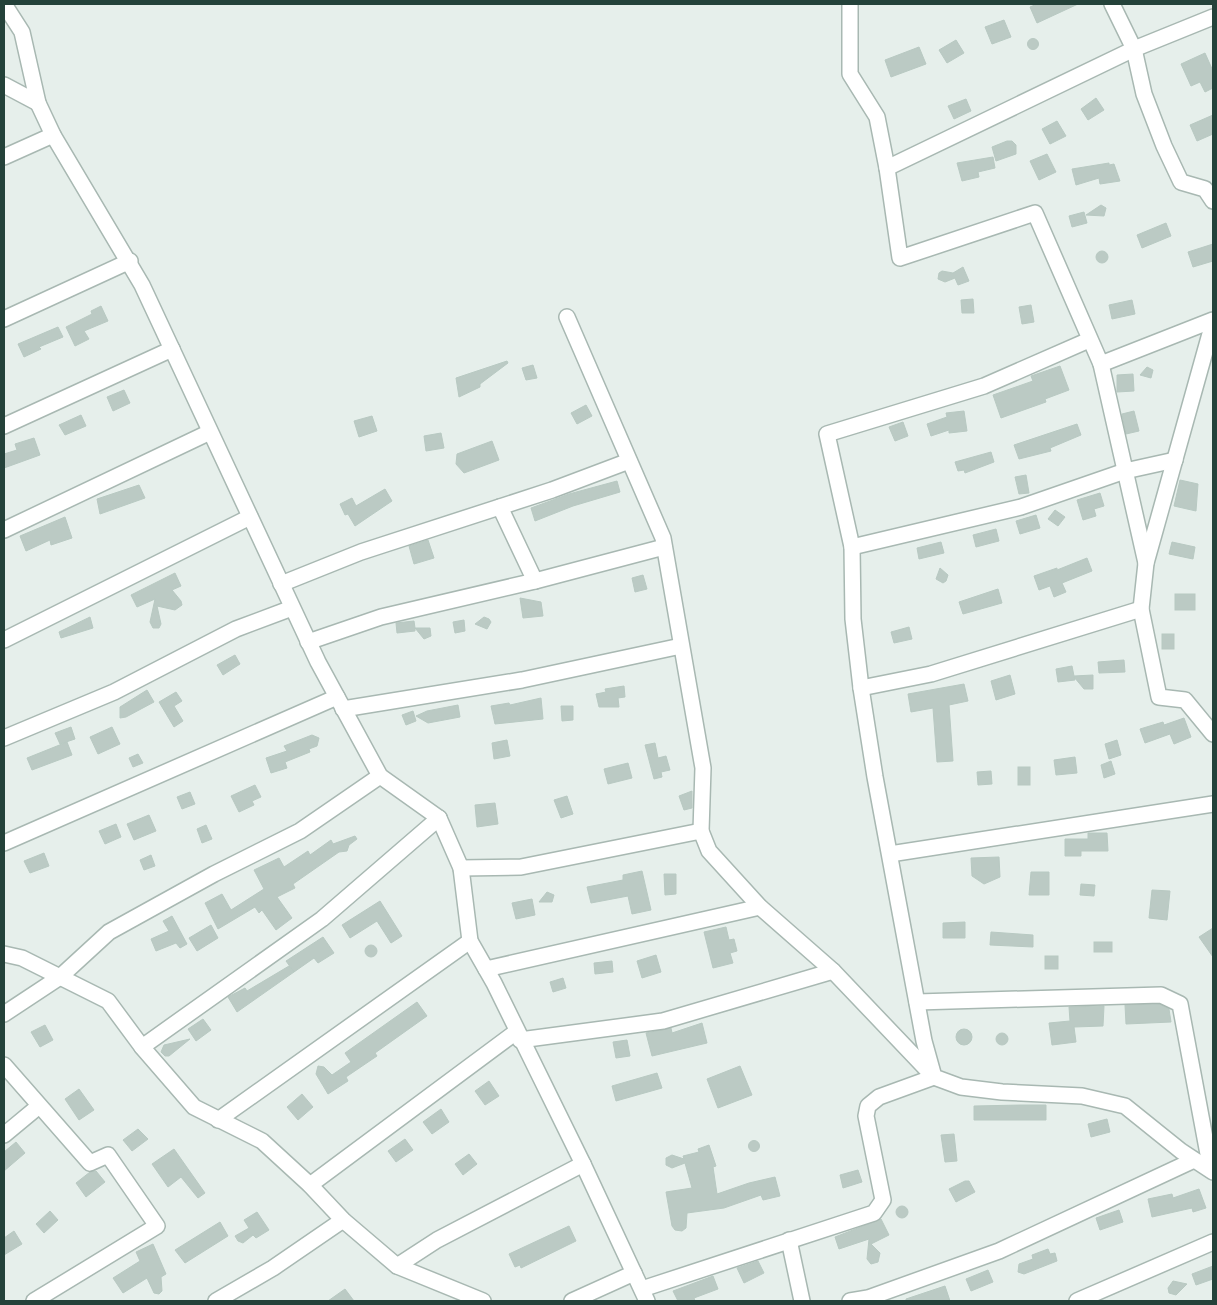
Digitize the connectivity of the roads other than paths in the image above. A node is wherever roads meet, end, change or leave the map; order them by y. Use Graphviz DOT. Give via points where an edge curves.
graph roads {
  1 [pos="4,4"];
  2 [pos="850,4"];
  3 [pos="1112,4"];
  4 [pos="1213,17"];
  5 [pos="1134,48"];
  6 [pos="4,85"];
  7 [pos="38,102"];
  8 [pos="53,135"];
  9 [pos="4,157"];
  10 [pos="887,168"];
  11 [pos="1211,192"];
  12 [pos="130,261"];
  13 [pos="567,317"];
  14 [pos="4,319"];
  15 [pos="1213,322"];
  16 [pos="1089,340"];
  17 [pos="172,349"];
  18 [pos="1101,364"];
  19 [pos="4,426"];
  20 [pos="210,432"];
  21 [pos="629,460"];
  22 [pos="1176,460"];
  23 [pos="1125,471"];
  24 [pos="500,507"];
  25 [pos="250,516"];
  26 [pos="4,530"];
  27 [pos="664,546"];
  28 [pos="852,547"];
  29 [pos="1146,563"];
  30 [pos="535,581"];
  31 [pos="281,584"];
  32 [pos="292,608"];
  33 [pos="1142,609"];
  34 [pos="4,640"];
  35 [pos="308,642"];
  36 [pos="681,646"];
  37 [pos="861,688"];
  38 [pos="340,703"];
  39 [pos="1213,734"];
  40 [pos="4,738"];
  41 [pos="380,776"];
  42 [pos="1213,804"];
  43 [pos="439,818"];
  44 [pos="701,831"];
  45 [pos="4,843"];
  46 [pos="890,854"];
  47 [pos="462,868"];
  48 [pos="760,907"];
  49 [pos="470,941"];
  50 [pos="4,954"];
  51 [pos="486,969"];
  52 [pos="833,972"];
  53 [pos="60,977"];
  54 [pos="917,1002"];
  55 [pos="4,1014"];
  56 [pos="518,1036"];
  57 [pos="142,1047"];
  58 [pos="4,1065"];
  59 [pos="934,1077"];
  60 [pos="39,1106"];
  61 [pos="218,1120"];
  62 [pos="4,1135"];
  63 [pos="1194,1160"];
  64 [pos="583,1164"];
  65 [pos="1212,1171"];
  66 [pos="310,1185"];
  67 [pos="343,1220"];
  68 [pos="790,1240"];
  69 [pos="1213,1242"];
  70 [pos="397,1266"];
  71 [pos="634,1273"];
  72 [pos="644,1295"];
  73 [pos="34,1301"];
  74 [pos="216,1301"];
  75 [pos="483,1301"];
  76 [pos="572,1301"];
  77 [pos="802,1301"];
  78 [pos="850,1301"];
  79 [pos="1077,1301"];
  1 -- 7 [label="street" via="22,32"];
  2 -- 10 [label="street" via="850,74 877,117"];
  3 -- 5 [label="street"];
  4 -- 5 [label="street"];
  5 -- 10 [label="street"];
  5 -- 11 [label="street" via="1144,94 1181,182"];
  6 -- 7 [label="street"];
  7 -- 8 [label="street"];
  8 -- 9 [label="street"];
  8 -- 12 [label="street"];
  10 -- 16 [label="street" via="900,258 1036,213"];
  12 -- 14 [label="street"];
  12 -- 17 [label="street"];
  13 -- 21 [label="street"];
  15 -- 18 [label="street"];
  15 -- 22 [label="street"];
  16 -- 18 [label="street"];
  16 -- 28 [label="street" via="984,386 827,434"];
  17 -- 19 [label="street"];
  17 -- 20 [label="street"];
  18 -- 23 [label="street"];
  20 -- 25 [label="street"];
  20 -- 26 [label="street"];
  21 -- 24 [label="street"];
  21 -- 27 [label="street"];
  22 -- 23 [label="street"];
  22 -- 29 [label="street"];
  23 -- 28 [label="street" via="1021,507"];
  23 -- 29 [label="street"];
  24 -- 30 [label="street"];
  24 -- 31 [label="street" via="361,552"];
  25 -- 31 [label="street"];
  25 -- 34 [label="street"];
  27 -- 30 [label="street"];
  27 -- 36 [label="street"];
  28 -- 37 [label="street" via="853,620"];
  29 -- 33 [label="street"];
  30 -- 35 [label="street" via="381,617"];
  31 -- 32 [label="street"];
  32 -- 35 [label="street"];
  32 -- 40 [label="street" via="236,629 114,692"];
  33 -- 37 [label="street" via="931,674"];
  33 -- 39 [label="street" via="1159,697 1185,700"];
  35 -- 38 [label="street"];
  36 -- 38 [label="street" via="522,680"];
  36 -- 44 [label="street" via="703,768"];
  37 -- 46 [label="street"];
  38 -- 41 [label="street"];
  38 -- 45 [label="street"];
  41 -- 43 [label="street"];
  41 -- 53 [label="street" via="300,831 109,932"];
  42 -- 46 [label="street"];
  43 -- 47 [label="street"];
  43 -- 57 [label="street" via="322,919"];
  44 -- 47 [label="street" via="521,867"];
  44 -- 48 [label="street" via="709,851"];
  46 -- 54 [label="street"];
  47 -- 49 [label="street"];
  48 -- 51 [label="street"];
  48 -- 52 [label="street"];
  49 -- 51 [label="street"];
  49 -- 61 [label="street"];
  50 -- 53 [label="street" via="22,958"];
  51 -- 56 [label="street"];
  52 -- 56 [label="street" via="664,1021"];
  52 -- 59 [label="street"];
  53 -- 55 [label="street"];
  53 -- 57 [label="street" via="108,1001"];
  54 -- 59 [label="street"];
  54 -- 65 [label="street" via="1161,994 1180,1004"];
  56 -- 64 [label="street"];
  56 -- 66 [label="street"];
  57 -- 61 [label="street" via="194,1107"];
  58 -- 60 [label="street"];
  59 -- 63 [label="street" via="960,1088 1082,1096 1125,1106"];
  59 -- 68 [label="street" via="879,1097 868,1106 866,1116 883,1200 874,1213"];
  60 -- 62 [label="street"];
  60 -- 73 [label="street" via="90,1163 108,1155 157,1226"];
  61 -- 66 [label="street" via="262,1141"];
  63 -- 65 [label="street"];
  63 -- 78 [label="street" via="999,1251 868,1298"];
  64 -- 70 [label="street" via="437,1240"];
  64 -- 71 [label="street"];
  66 -- 67 [label="street"];
  67 -- 70 [label="street"];
  67 -- 74 [label="street" via="273,1268"];
  68 -- 72 [label="street"];
  68 -- 77 [label="street"];
  69 -- 79 [label="street"];
  70 -- 75 [label="street"];
  71 -- 72 [label="street"];
  71 -- 76 [label="street"];
}
